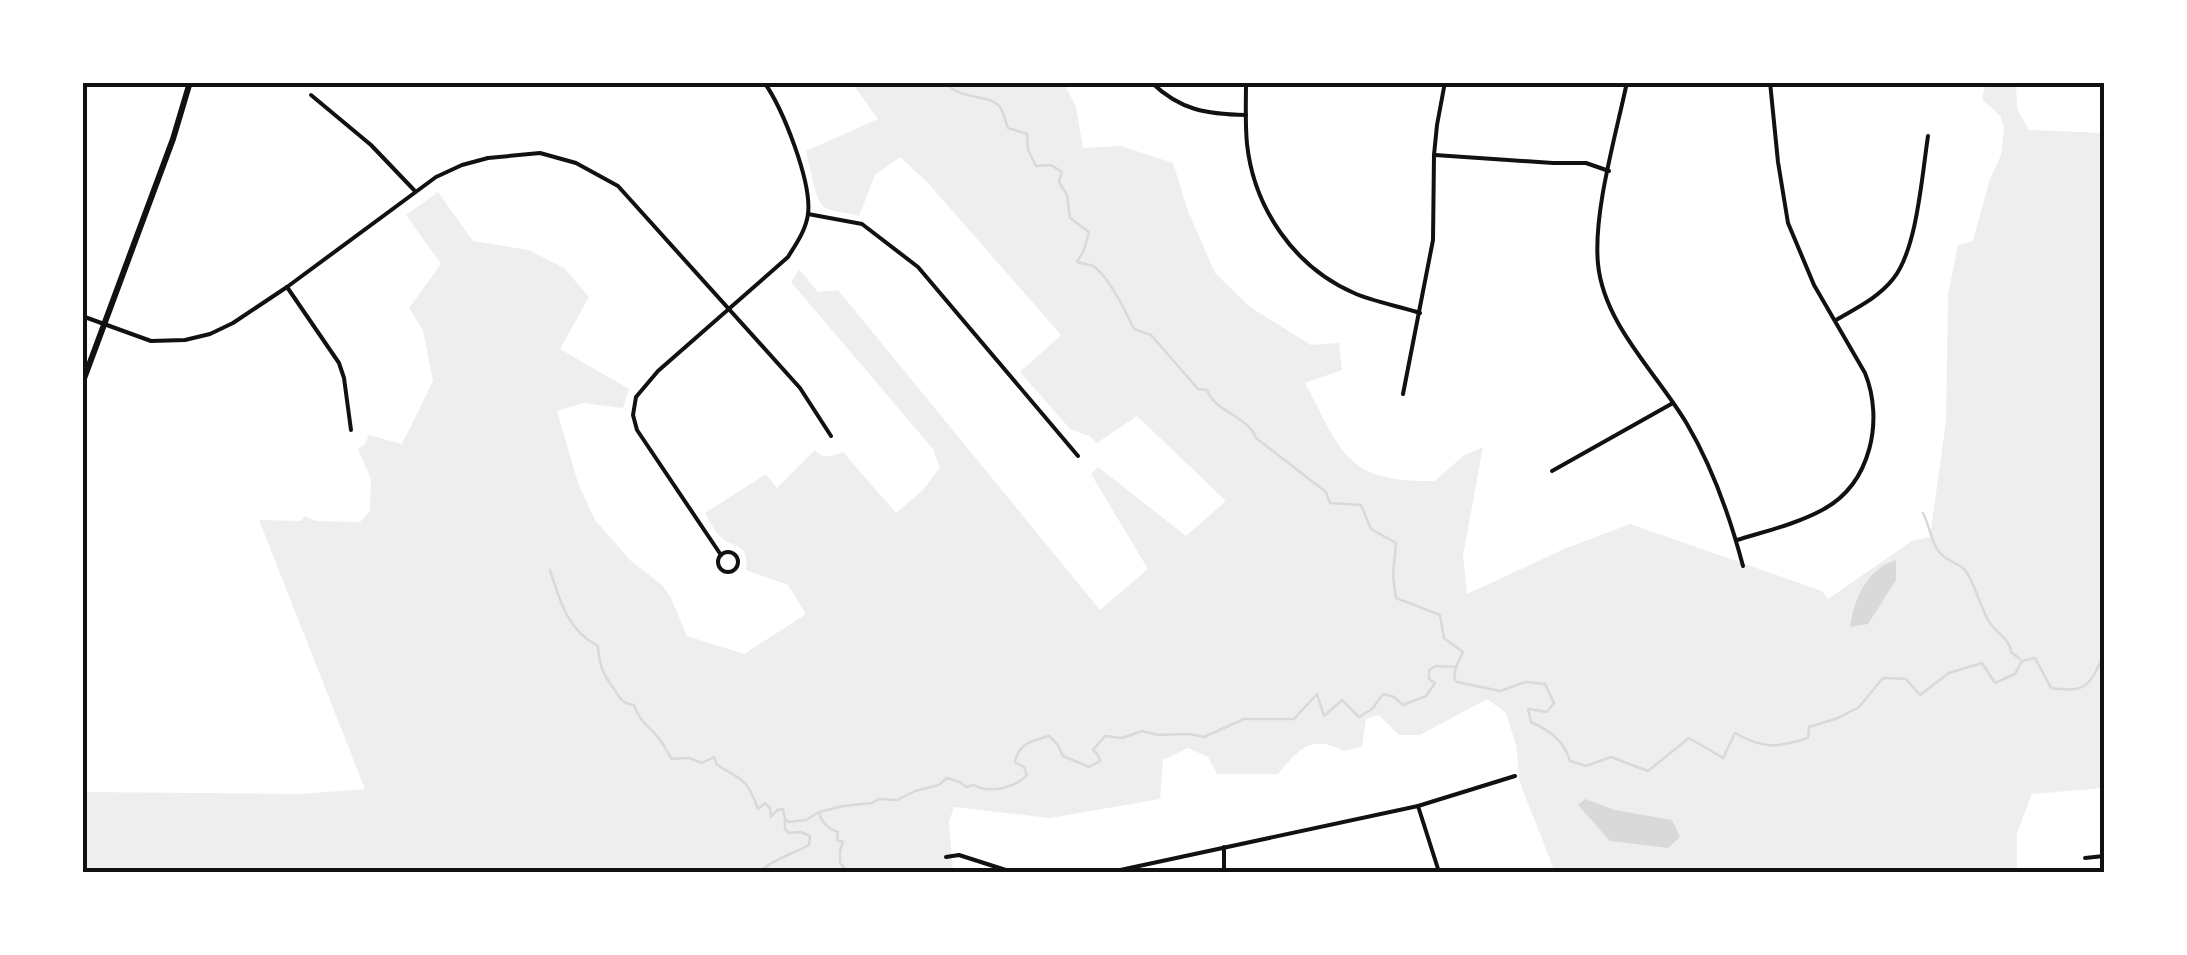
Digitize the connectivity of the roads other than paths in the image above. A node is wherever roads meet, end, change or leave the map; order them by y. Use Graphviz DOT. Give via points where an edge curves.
graph roads {
  1 [pos="190,82"];
  2 [pos="764,82"];
  3 [pos="1151,82"];
  4 [pos="1246,82"];
  5 [pos="1446,82"];
  6 [pos="1627,82"];
  7 [pos="1770,82"];
  8 [pos="312,95"];
  9 [pos="1246,115"];
  10 [pos="1928,136"];
  11 [pos="1434,155"];
  12 [pos="1609,171"];
  13 [pos="415,192"];
  14 [pos="808,214"];
  15 [pos="286,287"];
  16 [pos="730,309"];
  17 [pos="1420,312"];
  18 [pos="82,316"];
  19 [pos="1836,320"];
  20 [pos="104,323"];
  21 [pos="82,384"];
  22 [pos="1402,394"];
  23 [pos="1673,403"];
  24 [pos="351,430"];
  25 [pos="831,436"];
  26 [pos="1078,456"];
  27 [pos="1552,471"];
  28 [pos="1736,540"];
  29 [pos="722,554"];
  30 [pos="1744,566"];
  31 [pos="1516,776"];
  32 [pos="1418,806"];
  33 [pos="1224,847"];
  34 [pos="2104,856"];
  35 [pos="946,857"];
  36 [pos="2085,858"];
  37 [pos="1012,872"];
  38 [pos="1111,872"];
  39 [pos="1224,872"];
  40 [pos="1438,872"];
  1 -- 20 [label="main road"];
  2 -- 14 [label="street" via="801,164"];
  3 -- 9 [label="street" via="1197,111"];
  4 -- 9 [label="street"];
  5 -- 11 [label="street"];
  6 -- 12 [label="street"];
  7 -- 19 [label="street" via="1788,223"];
  8 -- 13 [label="street"];
  9 -- 17 [label="street" via="1254,176 1296,254 1354,294"];
  10 -- 19 [label="street" via="1902,265 1874,298"];
  11 -- 12 [label="street" via="1586,163"];
  11 -- 17 [label="street" via="1434,240"];
  12 -- 23 [label="street" via="1600,218 1602,284 1618,322"];
  13 -- 15 [label="street"];
  13 -- 16 [label="street" via="488,158 540,153 576,163 618,186"];
  14 -- 16 [label="street" via="788,256"];
  14 -- 26 [label="street" via="862,224 918,267"];
  15 -- 20 [label="street" via="233,322 185,340 151,340"];
  15 -- 24 [label="street" via="338,364"];
  16 -- 25 [label="street" via="800,388"];
  16 -- 29 [label="street" via="658,371 636,397 633,414 637,430"];
  17 -- 22 [label="street"];
  18 -- 20 [label="street"];
  19 -- 28 [label="street" via="1870,387 1870,450 1855,481 1826,508"];
  20 -- 21 [label="main road"];
  23 -- 27 [label="street"];
  23 -- 28 [label="street" via="1707,461"];
  28 -- 30 [label="street"];
  29 -- 29 [label="street" via="720,568 734,570 734,555"];
  31 -- 32 [label="street"];
  32 -- 33 [label="street"];
  32 -- 40 [label="street"];
  33 -- 38 [label="street"];
  33 -- 39 [label="street"];
  34 -- 36 [label="street"];
  35 -- 37 [label="street"];
}
